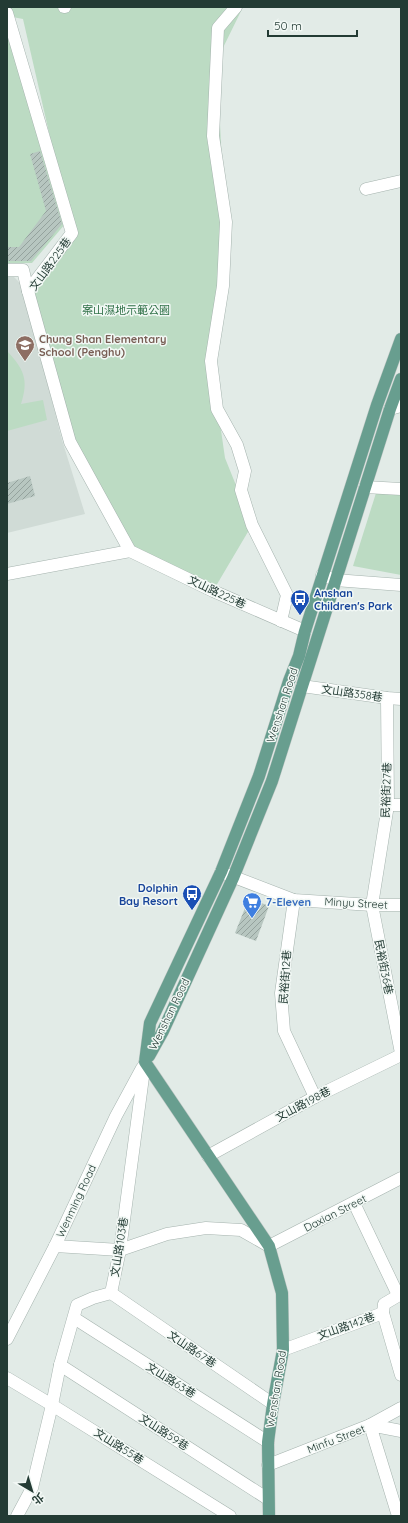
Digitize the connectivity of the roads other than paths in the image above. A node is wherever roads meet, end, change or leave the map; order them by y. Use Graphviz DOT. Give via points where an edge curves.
graph roads {
  1 [pos="236,7"];
  2 [pos="7,13"];
  3 [pos="401,181"];
  4 [pos="366,189"];
  5 [pos="7,270"];
  6 [pos="28,291"];
  7 [pos="401,339"];
  8 [pos="401,379"];
  9 [pos="377,405"];
  10 [pos="395,408"];
  11 [pos="365,487"];
  12 [pos="401,489"];
  13 [pos="130,551"];
  14 [pos="7,574"];
  15 [pos="322,575"];
  16 [pos="335,580"];
  17 [pos="401,585"];
  18 [pos="281,621"];
  19 [pos="305,631"];
  20 [pos="302,686"];
  21 [pos="387,698"];
  22 [pos="401,699"];
  23 [pos="388,805"];
  24 [pos="401,805"];
  25 [pos="220,872"];
  26 [pos="233,878"];
  27 [pos="294,900"];
  28 [pos="372,905"];
  29 [pos="401,905"];
  30 [pos="401,1054"];
  31 [pos="145,1062"];
  32 [pos="315,1097"];
  33 [pos="208,1156"];
  34 [pos="401,1178"];
  35 [pos="354,1203"];
  36 [pos="55,1246"];
  37 [pos="269,1246"];
  38 [pos="120,1250"];
  39 [pos="111,1294"];
  40 [pos="400,1294"];
  41 [pos="383,1313"];
  42 [pos="74,1318"];
  43 [pos="7,1339"];
  44 [pos="283,1350"];
  45 [pos="60,1365"];
  46 [pos="401,1375"];
  47 [pos="7,1378"];
  48 [pos="273,1404"];
  49 [pos="52,1405"];
  50 [pos="401,1408"];
  51 [pos="370,1425"];
  52 [pos="401,1431"];
  53 [pos="268,1442"];
  54 [pos="268,1465"];
  55 [pos="268,1499"];
  56 [pos="17,1516"];
  57 [pos="230,1516"];
  58 [pos="269,1516"];
  59 [pos="398,1516"];
  1 -- 18 [label="street" via="218,28 213,136 226,222 223,286 211,361 217,409 237,445 246,471 241,490 252,525 287,595"];
  2 -- 6 [label="street, 文山路225巷" via="72,233"];
  3 -- 4 [label="street"];
  5 -- 6 [label="street" via="23,270"];
  6 -- 13 [label="street, 文山路225巷" via="70,442"];
  7 -- 9 [label="main road, Wenshan Road"];
  8 -- 10 [label="main road, Wenshan Road"];
  9 -- 10 [label="main road"];
  9 -- 15 [label="main road, Wenshan Road"];
  10 -- 11 [label="main road, Wenshan Road"];
  11 -- 12 [label="street"];
  11 -- 16 [label="main road, Wenshan Road"];
  13 -- 14 [label="street"];
  13 -- 18 [label="street, 文山路225巷"];
  15 -- 16 [label="street"];
  15 -- 19 [label="main road, Wenshan Road"];
  16 -- 17 [label="street"];
  16 -- 20 [label="main road, Wenshan Road"];
  18 -- 19 [label="street, 文山路225巷"];
  19 -- 25 [label="main road, Wenshan Road" via="259,776"];
  20 -- 21 [label="street, 文山路358巷"];
  20 -- 26 [label="main road, Wenshan Road" via="272,781"];
  21 -- 22 [label="street, 文山路358巷"];
  21 -- 23 [label="street, 民裕街27巷"];
  23 -- 24 [label="street"];
  23 -- 28 [label="street, 民裕街27巷"];
  25 -- 26 [label="street, Minyu Street"];
  25 -- 31 [label="main road, Wenshan Road" via="150,1023"];
  26 -- 27 [label="street, Minyu Street"];
  26 -- 31 [label="main road, Wenshan Road" via="163,1031"];
  27 -- 28 [label="street, Minyu Street"];
  27 -- 32 [label="street, 民裕街12巷" via="281,993 284,1032"];
  28 -- 29 [label="street, Minyu Street"];
  28 -- 30 [label="street, 民裕街36巷"];
  30 -- 32 [label="street, 文山路198巷"];
  31 -- 33 [label="main road, Wenshan Road"];
  31 -- 36 [label="street, Wenming Road" via="116,1116"];
  31 -- 38 [label="street, 文山路103巷"];
  32 -- 33 [label="street, 文山路198巷"];
  33 -- 37 [label="main road, Wenshan Road"];
  34 -- 35 [label="street, Daxian Street"];
  35 -- 37 [label="street, Daxian Street"];
  35 -- 40 [label="street"];
  36 -- 38 [label="street"];
  36 -- 43 [label="street, Wenming Road"];
  37 -- 38 [label="street" via="240,1230 206,1228 166,1234"];
  37 -- 44 [label="main road, Wenshan Road" via="282,1293"];
  38 -- 39 [label="street, 文山路103巷"];
  39 -- 42 [label="street" via="77,1305"];
  39 -- 48 [label="street, 文山路67巷"];
  40 -- 41 [label="street, 文山路142巷" via="384,1304"];
  41 -- 44 [label="street, 文山路142巷"];
  41 -- 46 [label="street"];
  42 -- 45 [label="street"];
  42 -- 53 [label="street, 文山路63巷"];
  44 -- 48 [label="main road, Wenshan Road"];
  45 -- 49 [label="street"];
  45 -- 55 [label="street, 文山路59巷"];
  47 -- 49 [label="street, 文山路55巷"];
  48 -- 53 [label="main road, Wenshan Road"];
  49 -- 56 [label="street" via="32,1488"];
  49 -- 57 [label="street, 文山路55巷"];
  50 -- 51 [label="street, Minfu Street"];
  51 -- 52 [label="street"];
  51 -- 54 [label="street, Minfu Street"];
  51 -- 59 [label="street"];
  53 -- 54 [label="main road, Wenshan Road"];
  54 -- 55 [label="main road, Wenshan Road"];
  55 -- 58 [label="main road, Wenshan Road"];
}
